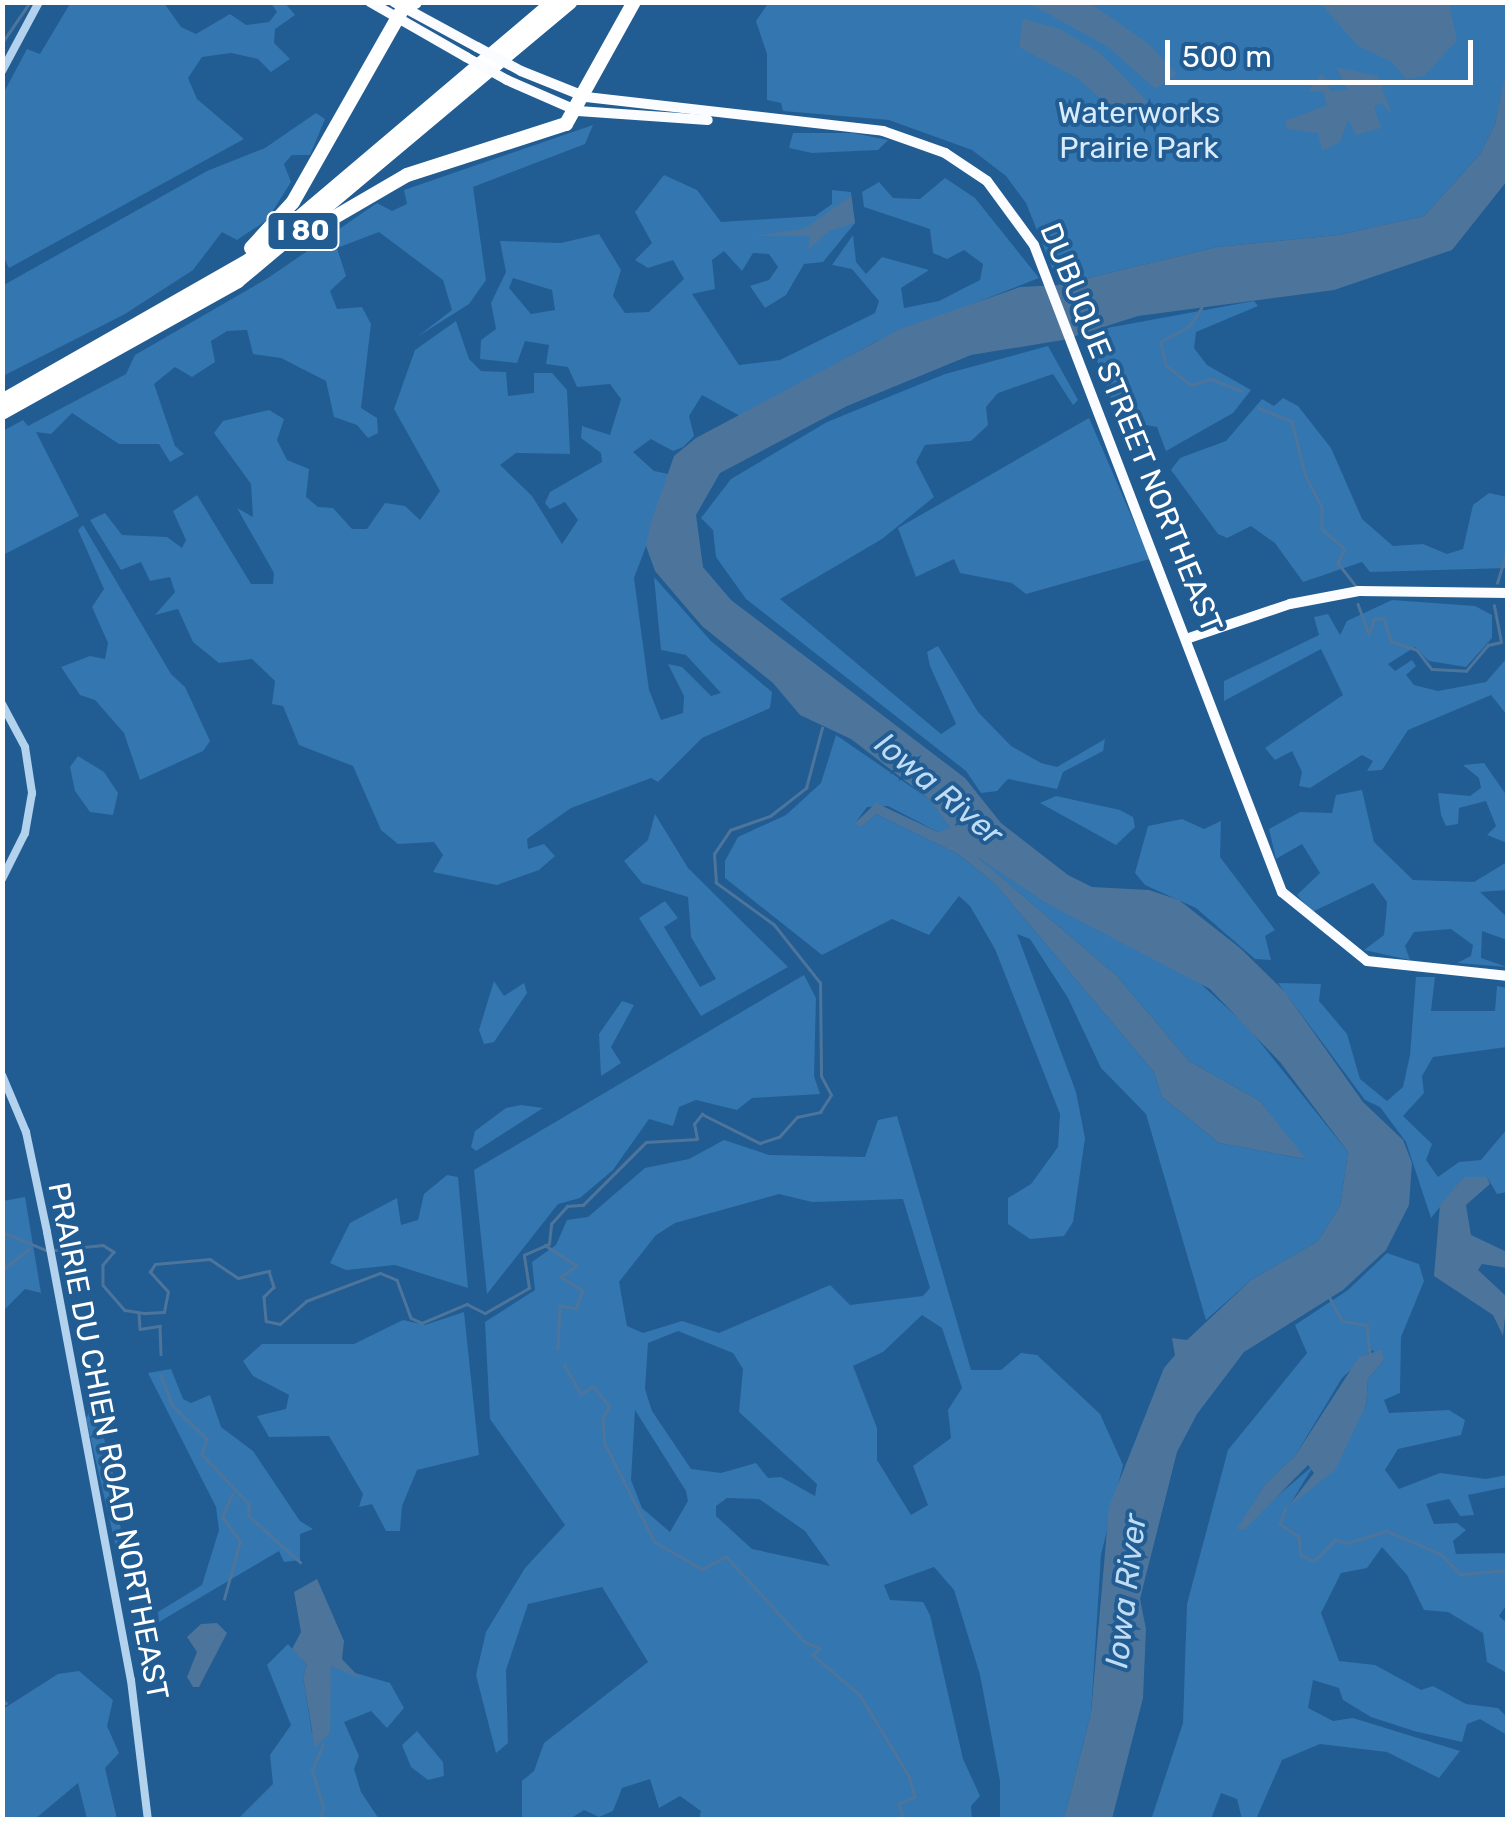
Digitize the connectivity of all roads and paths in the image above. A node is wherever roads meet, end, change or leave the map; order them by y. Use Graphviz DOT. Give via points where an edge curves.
graph roads {
  1 [pos="39,2"];
  2 [pos="370,2"];
  3 [pos="553,2"];
  4 [pos="570,2"];
  5 [pos="634,2"];
  6 [pos="403,8"];
  7 [pos="2,71"];
  8 [pos="582,104"];
  9 [pos="238,281"];
  10 [pos="154,320"];
  11 [pos="2,400"];
  12 [pos="2,412"];
  13 [pos="1508,593"];
  14 [pos="1188,635"];
  15 [pos="2,704"];
  16 [pos="2,879"];
  17 [pos="1508,976"];
  18 [pos="2,1075"];
  19 [pos="148,1820"];
  1 -- 7 [label="street"];
  2 -- 6 [label="main road"];
  3 -- 10 [label="highway, I 80" via="249,260"];
  4 -- 9 [label="highway, I 80"];
  5 -- 8 [label="highway"];
  6 -- 8 [label="main road, bridge"];
  6 -- 8 [label="main road, bridge" via="507,80"];
  6 -- 10 [label="highway" via="286,212 220,273"];
  8 -- 9 [label="highway" via="554,131 390,182"];
  8 -- 14 [label="main road, DUBUQUE STREET NORTHEAST" via="865,127 956,159 1012,208 1050,285"];
  9 -- 12 [label="highway, I 80"];
  10 -- 11 [label="highway, I 80"];
  13 -- 14 [label="main road" via="1386,588 1290,604"];
  14 -- 17 [label="main road, DUBUQUE STREET NORTHEAST" via="1252,802 1270,870 1296,908 1375,964"];
  15 -- 16 [label="street" via="25,746 32,786 25,833"];
  18 -- 19 [label="street, PRAIRIE DU CHIEN ROAD NORTHEAST" via="26,1132 53,1260 132,1680"];
}
